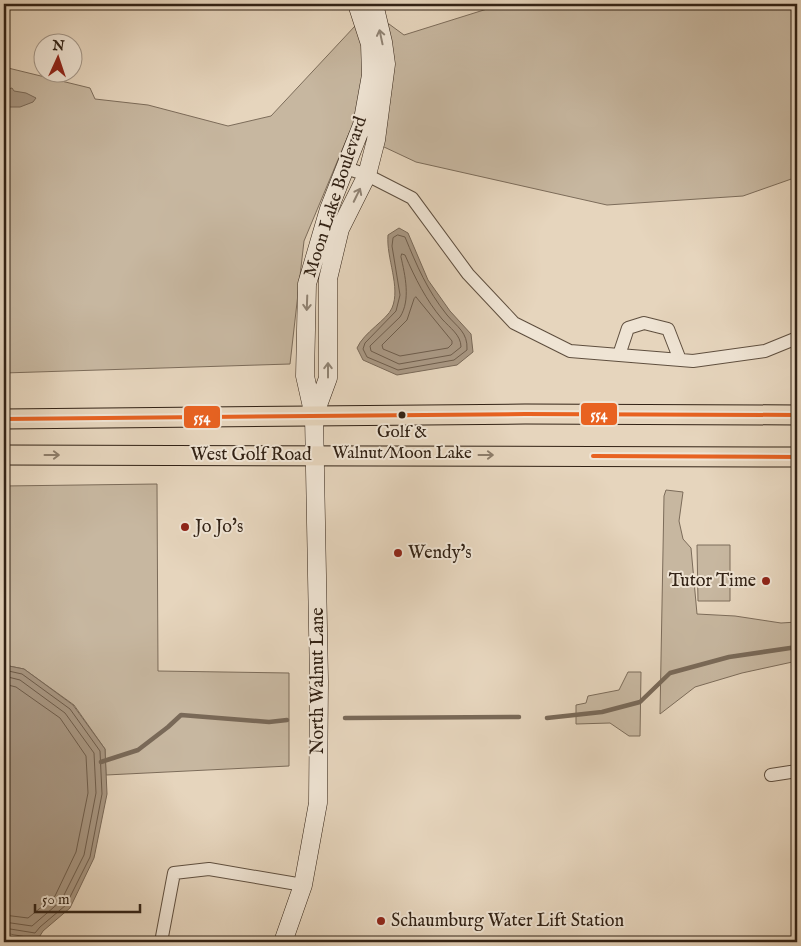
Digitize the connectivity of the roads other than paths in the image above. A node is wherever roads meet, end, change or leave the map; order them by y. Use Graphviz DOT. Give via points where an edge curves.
graph roads {
  1 [pos="358,4"];
  2 [pos="374,4"];
  3 [pos="346,168"];
  4 [pos="367,175"];
  5 [pos="797,338"];
  6 [pos="619,355"];
  7 [pos="680,360"];
  8 [pos="797,415"];
  9 [pos="314,416"];
  10 [pos="4,419"];
  11 [pos="4,454"];
  12 [pos="314,454"];
  13 [pos="797,457"];
  14 [pos="797,771"];
  15 [pos="771,775"];
  16 [pos="303,885"];
  17 [pos="161,942"];
  18 [pos="283,942"];
  1 -- 3 [label="street, Moon Lake Boulevard" via="370,44 371,76 362,125"];
  4 -- 2 [label="street, Moon Lake Boulevard, one-way" via="376,140 386,64"];
  3 -- 4 [label="street"];
  3 -- 9 [label="street, Moon Lake Boulevard, one-way" via="329,208 307,284 305,376"];
  4 -- 6 [label="street" via="412,198 468,274 514,323 570,351"];
  9 -- 4 [label="street, Moon Lake Boulevard, one-way" via="328,378 328,280 340,229"];
  5 -- 7 [label="street" via="765,352"];
  6 -- 7 [label="street"];
  6 -- 7 [label="street" via="628,328 644,324 668,329"];
  8 -- 9 [label="main road"];
  9 -- 10 [label="main road"];
  9 -- 12 [label="street, North Walnut Lane"];
  11 -- 12 [label="main road, West Golf Road, one-way"];
  12 -- 13 [label="main road, West Golf Road, one-way"];
  12 -- 16 [label="street, North Walnut Lane" via="318,804"];
  14 -- 15 [label="street"];
  16 -- 17 [label="street" via="209,869 174,873"];
  16 -- 18 [label="street, North Walnut Lane"];
}
